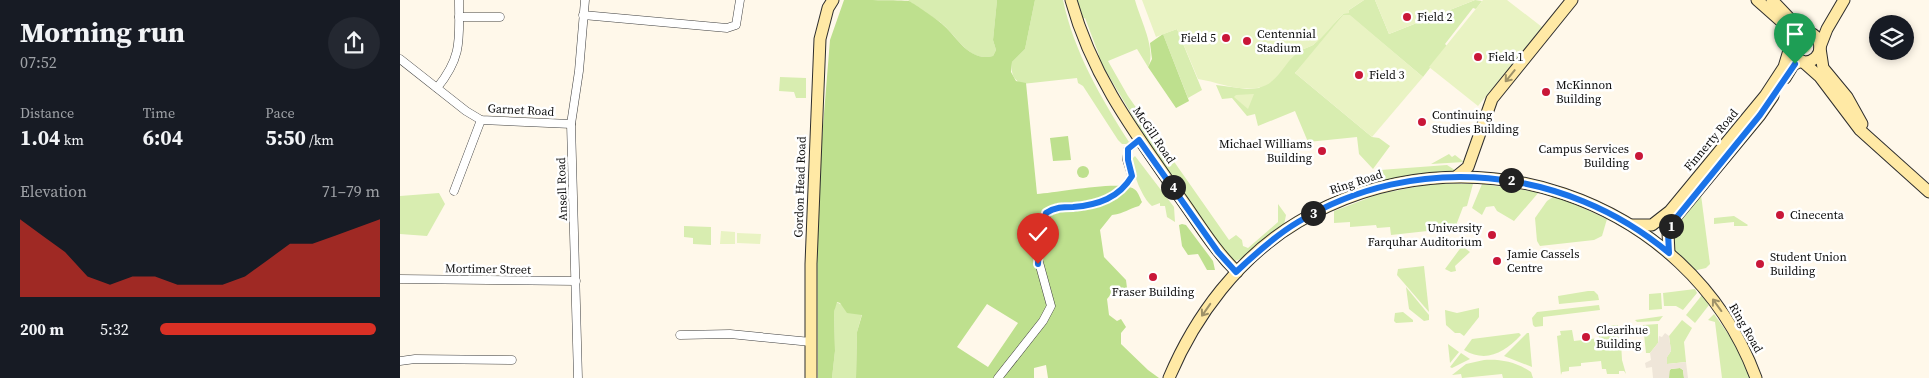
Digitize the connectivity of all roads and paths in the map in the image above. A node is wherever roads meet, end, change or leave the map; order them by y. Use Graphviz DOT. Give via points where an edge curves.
graph roads {
  1 [pos="460,0"];
  2 [pos="585,0"];
  3 [pos="740,0"];
  4 [pos="833,0"];
  5 [pos="1071,0"];
  6 [pos="1572,0"];
  7 [pos="1757,0"];
  8 [pos="1772,0"];
  9 [pos="1837,0"];
  10 [pos="1844,0"];
  11 [pos="583,15"];
  12 [pos="459,17"];
  13 [pos="500,17"];
  14 [pos="1807,32"];
  15 [pos="1790,46"];
  16 [pos="1820,47"];
  17 [pos="400,59"];
  18 [pos="1802,61"];
  19 [pos="437,88"];
  20 [pos="481,120"];
  21 [pos="571,124"];
  22 [pos="1865,133"];
  23 [pos="1139,140"];
  24 [pos="1457,176"];
  25 [pos="454,191"];
  26 [pos="1929,192"];
  27 [pos="1632,225"];
  28 [pos="1669,253"];
  29 [pos="1236,272"];
  30 [pos="400,279"];
  31 [pos="576,281"];
  32 [pos="680,335"];
  33 [pos="811,342"];
  34 [pos="512,360"];
  35 [pos="400,362"];
  36 [pos="578,378"];
  37 [pos="811,378"];
  38 [pos="998,378"];
  39 [pos="1169,378"];
  40 [pos="1756,378"];
  1 -- 12 [label="street"];
  2 -- 11 [label="street, Ansell Road"];
  3 -- 11 [label="street" via="736,24 727,28"];
  4 -- 33 [label="street, Gordon Head Road" via="820,39"];
  5 -- 23 [label="street, McGill Road" via="1083,39 1100,76"];
  6 -- 24 [label="street, one-way" via="1492,98 1468,167"];
  7 -- 15 [label="street" via="1783,23"];
  8 -- 14 [label="street"];
  9 -- 14 [label="street" via="1820,25"];
  10 -- 16 [label="street"];
  11 -- 21 [label="street, Ansell Road"];
  12 -- 13 [label="street"];
  12 -- 19 [label="street" via="458,53 453,67"];
  14 -- 15 [label="street" via="1796,35"];
  14 -- 16 [label="street" via="1816,37"];
  15 -- 18 [label="street" via="1793,56"];
  15 -- 27 [label="street, Finnerty Road" via="1784,67 1769,90 1670,211 1652,225"];
  16 -- 18 [label="street" via="1814,58"];
  16 -- 22 [label="street" via="1823,68 1852,104"];
  17 -- 19 [label="street, Garnet Road"];
  18 -- 22 [label="street" via="1820,76"];
  18 -- 28 [label="street, Finnerty Road" via="1793,65 1760,115 1673,222 1668,233"];
  19 -- 20 [label="street, Garnet Road"];
  20 -- 21 [label="street, Garnet Road"];
  20 -- 25 [label="street"];
  21 -- 31 [label="street, Ansell Road"];
  22 -- 26 [label="street"];
  23 -- 29 [label="street, McGill Road" via="1218,252"];
  23 -- 38 [label="street" via="1128,149 1132,176 1120,192 1091,205 1053,208 1046,213 1037,255 1051,306 1044,321"];
  24 -- 27 [label="street, Ring Road" via="1502,179 1546,187 1583,200"];
  24 -- 29 [label="street, Ring Road" via="1406,181 1328,205 1296,223"];
  27 -- 28 [label="street, Ring Road"];
  40 -- 28 [label="street, Ring Road, one-way" via="1723,314 1704,288"];
  29 -- 39 [label="street, Ring Road, one-way" via="1202,314"];
  30 -- 31 [label="street, Mortimer Street"];
  31 -- 36 [label="street, Ansell Road"];
  32 -- 33 [label="street" via="730,334"];
  33 -- 37 [label="street, Gordon Head Road"];
  34 -- 35 [label="street" via="415,359"];
}
